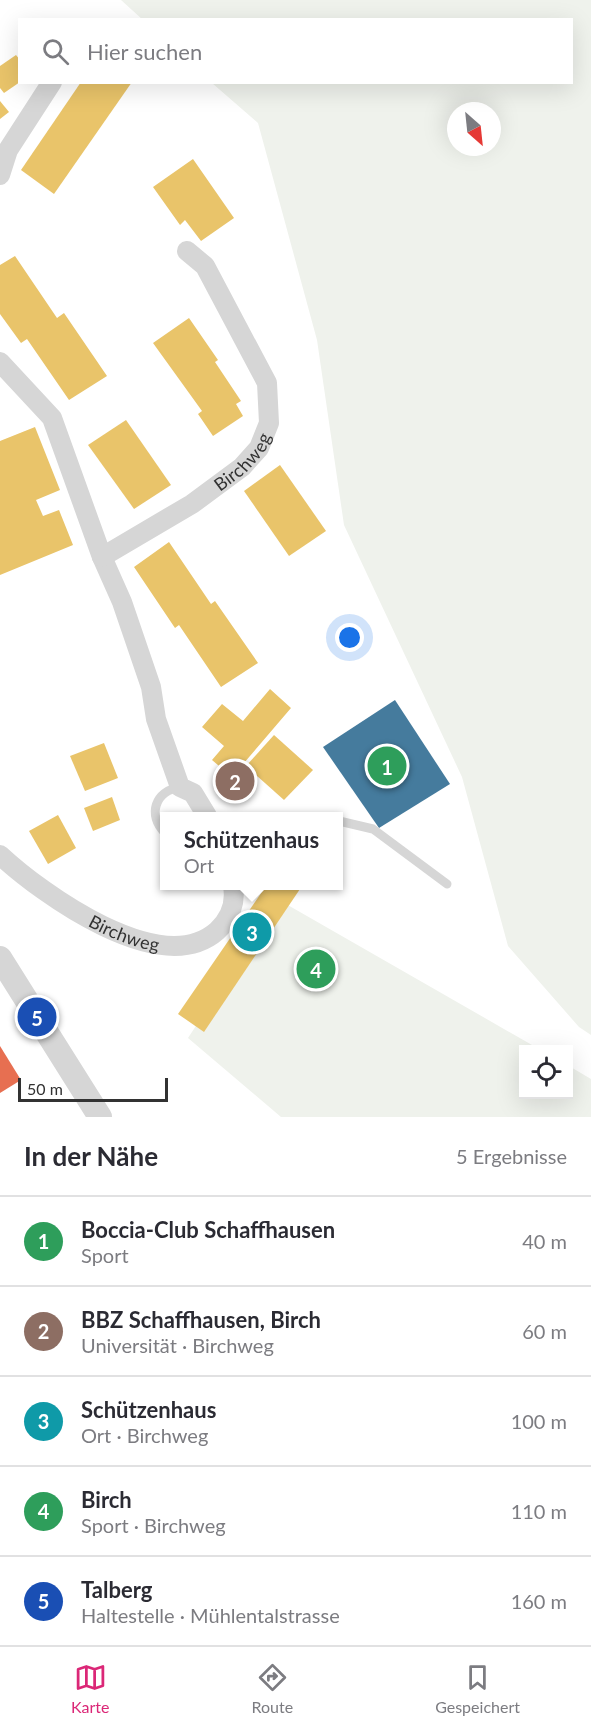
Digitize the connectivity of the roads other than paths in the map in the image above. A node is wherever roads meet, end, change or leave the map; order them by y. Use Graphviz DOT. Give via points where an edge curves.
graph roads {
  1 [pos="51,84"];
  2 [pos="0,175"];
  3 [pos="188,251"];
  4 [pos="0,362"];
  5 [pos="102,557"];
  6 [pos="180,787"];
  7 [pos="205,812"];
  8 [pos="343,822"];
  9 [pos="160,827"];
  10 [pos="0,855"];
  11 [pos="447,884"];
  12 [pos="233,890"];
  13 [pos="0,958"];
  14 [pos="100,1117"];
  1 -- 2 [label="street" via="8,150"];
  3 -- 5 [label="street, Birchweg" via="205,266 267,383 269,423 259,448 242,466 192,504"];
  4 -- 5 [label="street" via="52,418"];
  5 -- 6 [label="street" via="151,687 156,719"];
  6 -- 7 [label="street" via="194,793"];
  6 -- 9 [label="lane" via="161,794 155,804"];
  8 -- 11 [label="lane" via="373,829"];
  10 -- 12 [label="street, Birchweg" via="59,902 106,929 173,946 209,938 225,924 232,909"];
  13 -- 14 [label="street"];
}
